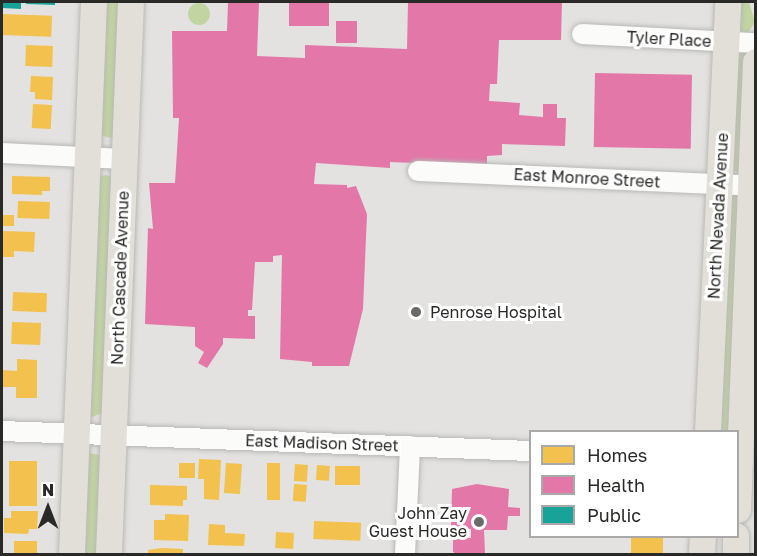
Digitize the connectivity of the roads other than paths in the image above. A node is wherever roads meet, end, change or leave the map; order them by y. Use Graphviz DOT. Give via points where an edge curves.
graph roads {
  1 [pos="94,2"];
  2 [pos="131,2"];
  3 [pos="728,2"];
  4 [pos="582,34"];
  5 [pos="727,42"];
  6 [pos="756,43"];
  7 [pos="756,62"];
  8 [pos="2,153"];
  9 [pos="87,157"];
  10 [pos="124,159"];
  11 [pos="418,171"];
  12 [pos="718,184"];
  13 [pos="753,185"];
  14 [pos="708,430"];
  15 [pos="2,431"];
  16 [pos="77,435"];
  17 [pos="114,436"];
  18 [pos="411,446"];
  19 [pos="529,451"];
  20 [pos="744,461"];
  21 [pos="739,502"];
  22 [pos="703,538"];
  23 [pos="736,538"];
  24 [pos="72,555"];
  25 [pos="109,555"];
  26 [pos="405,555"];
  27 [pos="702,555"];
  28 [pos="736,555"];
  1 -- 9 [label="main road"];
  2 -- 10 [label="main road, North Cascade Avenue"];
  3 -- 5 [label="main road, North Nevada Avenue"];
  4 -- 5 [label="street, Tyler Place"];
  5 -- 6 [label="street, Tyler Place"];
  5 -- 12 [label="main road, North Nevada Avenue"];
  7 -- 13 [label="main road, North Nevada Avenue"];
  8 -- 9 [label="street"];
  9 -- 10 [label="street"];
  9 -- 16 [label="main road"];
  10 -- 17 [label="main road, North Cascade Avenue"];
  11 -- 12 [label="street, East Monroe Street"];
  12 -- 13 [label="street, East Monroe Street"];
  12 -- 14 [label="main road, North Nevada Avenue"];
  13 -- 20 [label="main road, North Nevada Avenue"];
  15 -- 16 [label="street, East Madison Street"];
  16 -- 17 [label="street, East Madison Street"];
  16 -- 24 [label="main road"];
  17 -- 18 [label="street, East Madison Street"];
  17 -- 25 [label="main road, North Cascade Avenue"];
  18 -- 19 [label="street, East Madison Street"];
  18 -- 26 [label="street"];
  20 -- 21 [label="main road, North Nevada Avenue"];
  22 -- 27 [label="main road"];
  23 -- 28 [label="main road"];
}
